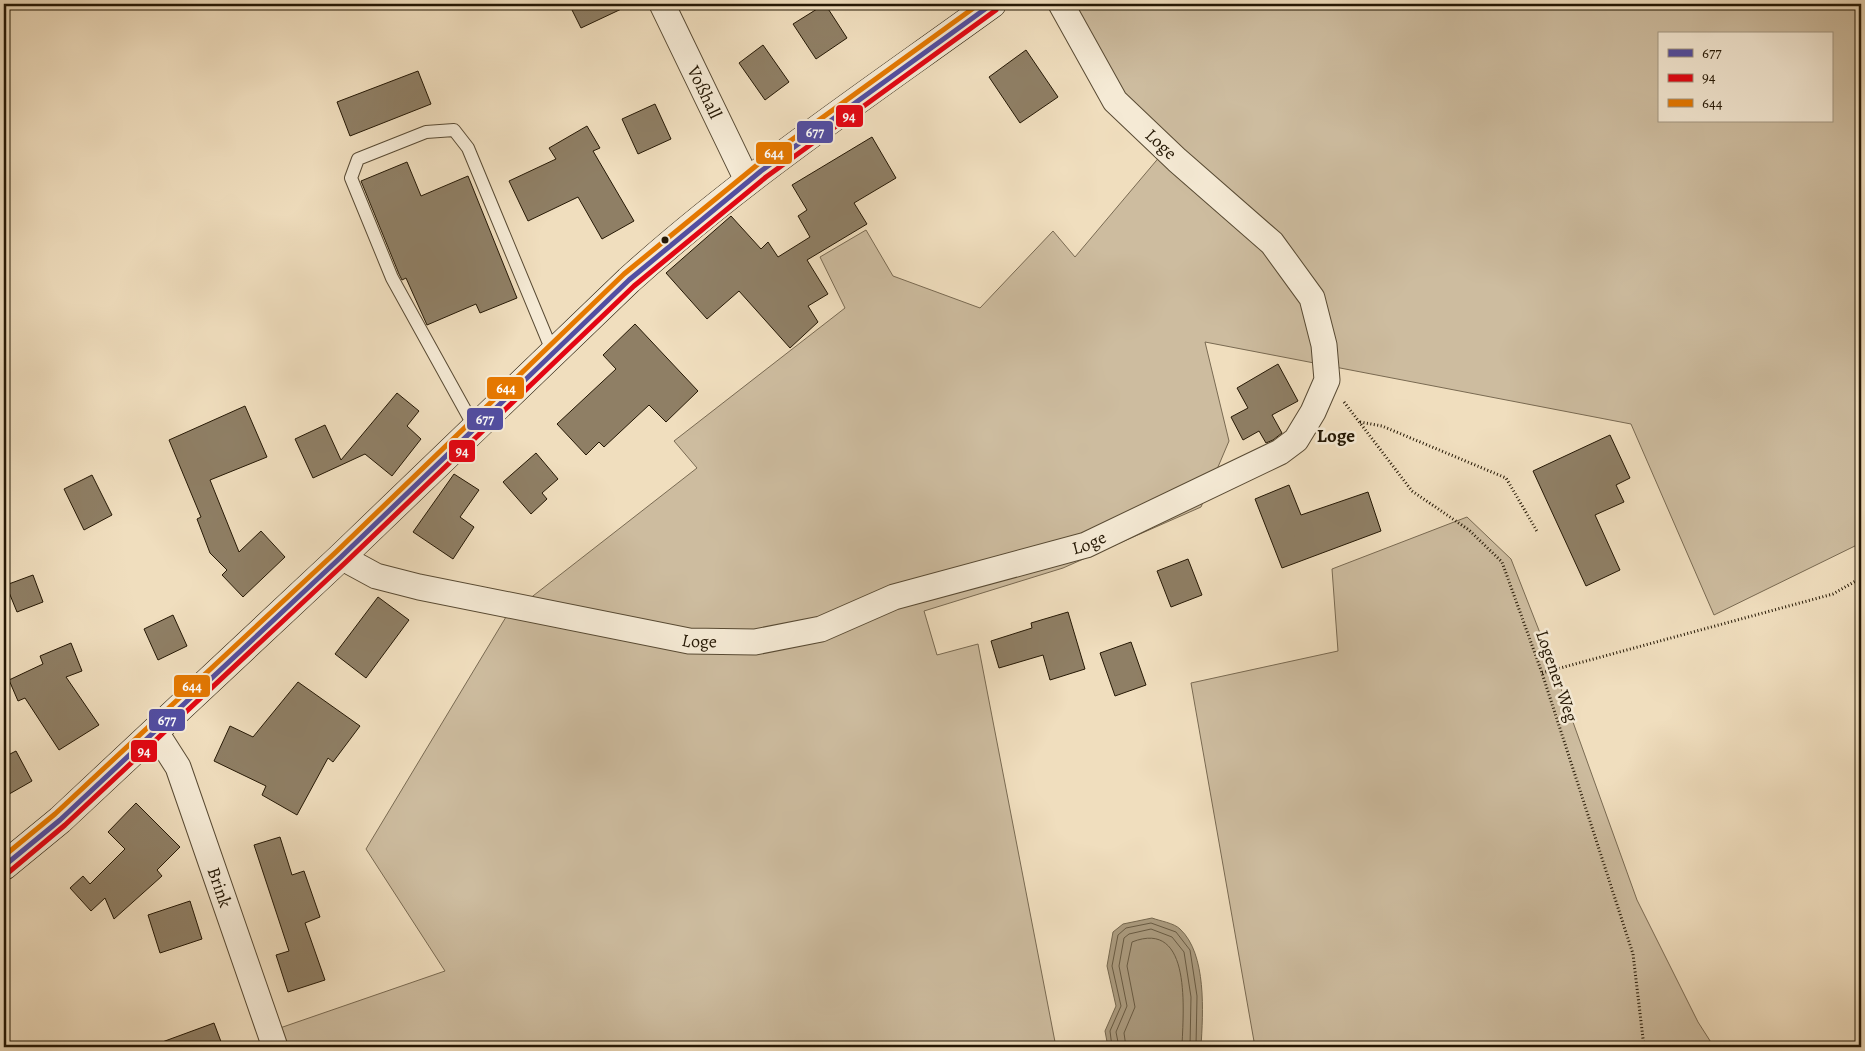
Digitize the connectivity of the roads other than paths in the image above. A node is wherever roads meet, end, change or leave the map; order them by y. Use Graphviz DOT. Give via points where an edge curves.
graph roads {
  1 [pos="662,4"];
  2 [pos="992,4"];
  3 [pos="1061,4"];
  4 [pos="747,180"];
  5 [pos="553,353"];
  6 [pos="475,428"];
  7 [pos="341,557"];
  8 [pos="155,731"];
  9 [pos="4,866"];
  10 [pos="275,1047"];
  1 -- 4 [label="street, Voßhall"];
  2 -- 4 [label="main road"];
  3 -- 7 [label="street, Loge" via="1115,101 1272,242 1312,298 1324,345 1327,380 1296,440 1280,452 1086,545 894,597 821,629 755,642 689,641 428,589 376,576"];
  4 -- 5 [label="main road" via="662,250"];
  5 -- 6 [label="main road"];
  5 -- 6 [label="lane" via="468,148 454,130 426,132 358,159 351,178 392,278"];
  6 -- 7 [label="main road"];
  7 -- 8 [label="main road"];
  8 -- 9 [label="main road" via="60,820"];
  8 -- 10 [label="street, Brink" via="178,767"];
}
